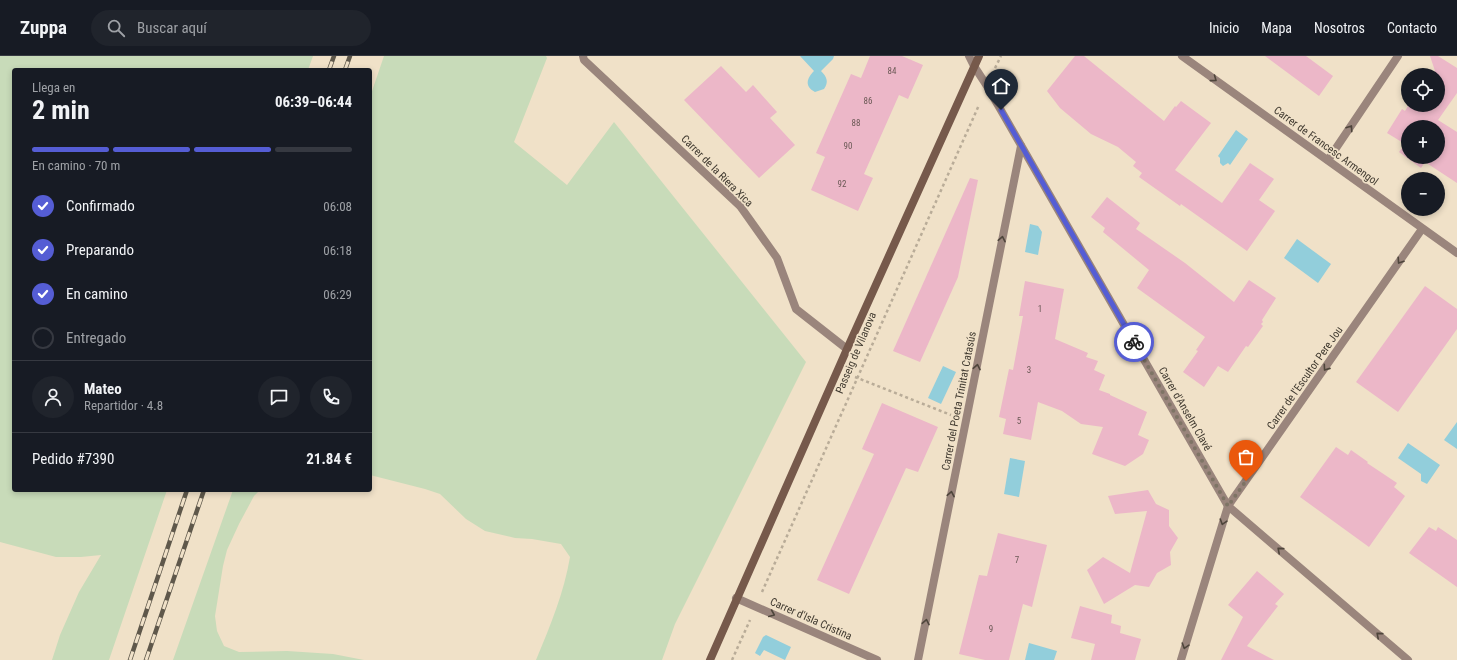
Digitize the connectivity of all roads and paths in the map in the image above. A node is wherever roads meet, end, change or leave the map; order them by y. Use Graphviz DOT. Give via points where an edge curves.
graph roads {
  1 [pos="583,56"];
  2 [pos="969,56"];
  3 [pos="979,56"];
  4 [pos="1001,56"];
  5 [pos="1182,56"];
  6 [pos="1398,56"];
  7 [pos="974,66"];
  8 [pos="987,86"];
  9 [pos="1021,146"];
  10 [pos="1328,160"];
  11 [pos="1422,229"];
  12 [pos="1457,253"];
  13 [pos="847,348"];
  14 [pos="838,370"];
  15 [pos="857,377"];
  16 [pos="966,421"];
  17 [pos="1228,506"];
  18 [pos="736,598"];
  19 [pos="756,607"];
  20 [pos="710,660"];
  21 [pos="732,660"];
  22 [pos="877,660"];
  23 [pos="918,660"];
  24 [pos="1180,660"];
  25 [pos="1408,660"];
  1 -- 13 [label="street, Carrer de la Riera Xica" via="584,60 740,206 777,258 796,309"];
  2 -- 7 [label="street, Carrer d'Anselm Clavé"];
  3 -- 7 [label="street, Passeig de Vilanova"];
  4 -- 8 [label="path, Passeig de Vilanova"];
  5 -- 10 [label="street, Carrer de Francesc Armengol, one-way"];
  10 -- 6 [label="street, one-way"];
  7 -- 8 [label="street, Carrer d'Anselm Clavé"];
  7 -- 13 [label="street, Passeig de Vilanova"];
  8 -- 9 [label="street, Carrer d'Anselm Clavé"];
  8 -- 15 [label="path, Passeig de Vilanova"];
  16 -- 9 [label="street, Carrer del Poeta Trinitat Catasús, one-way"];
  9 -- 17 [label="street, Carrer d'Anselm Clavé"];
  10 -- 11 [label="street, Carrer de Francesc Armengol"];
  11 -- 12 [label="street, Carrer de Francesc Armengol"];
  11 -- 17 [label="street, Carrer de l'Escultor Pere Jou, one-way"];
  13 -- 14 [label="street, Passeig de Vilanova"];
  14 -- 15 [label="path"];
  14 -- 18 [label="street, Passeig de Vilanova"];
  15 -- 16 [label="path"];
  15 -- 19 [label="path, Passeig de Vilanova"];
  23 -- 16 [label="street, Carrer del Poeta Trinitat Catasús, one-way"];
  17 -- 24 [label="street, Carrer de l'Escultor Pere Jou, one-way"];
  25 -- 17 [label="street, Carrer d'Anselm Clavé, one-way"];
  18 -- 19 [label="street, Carrer d'Isla Cristina"];
  18 -- 20 [label="street, Passeig de Vilanova"];
  19 -- 21 [label="path, Passeig de Vilanova"];
  19 -- 22 [label="street, Carrer d'Isla Cristina, one-way"];
}
